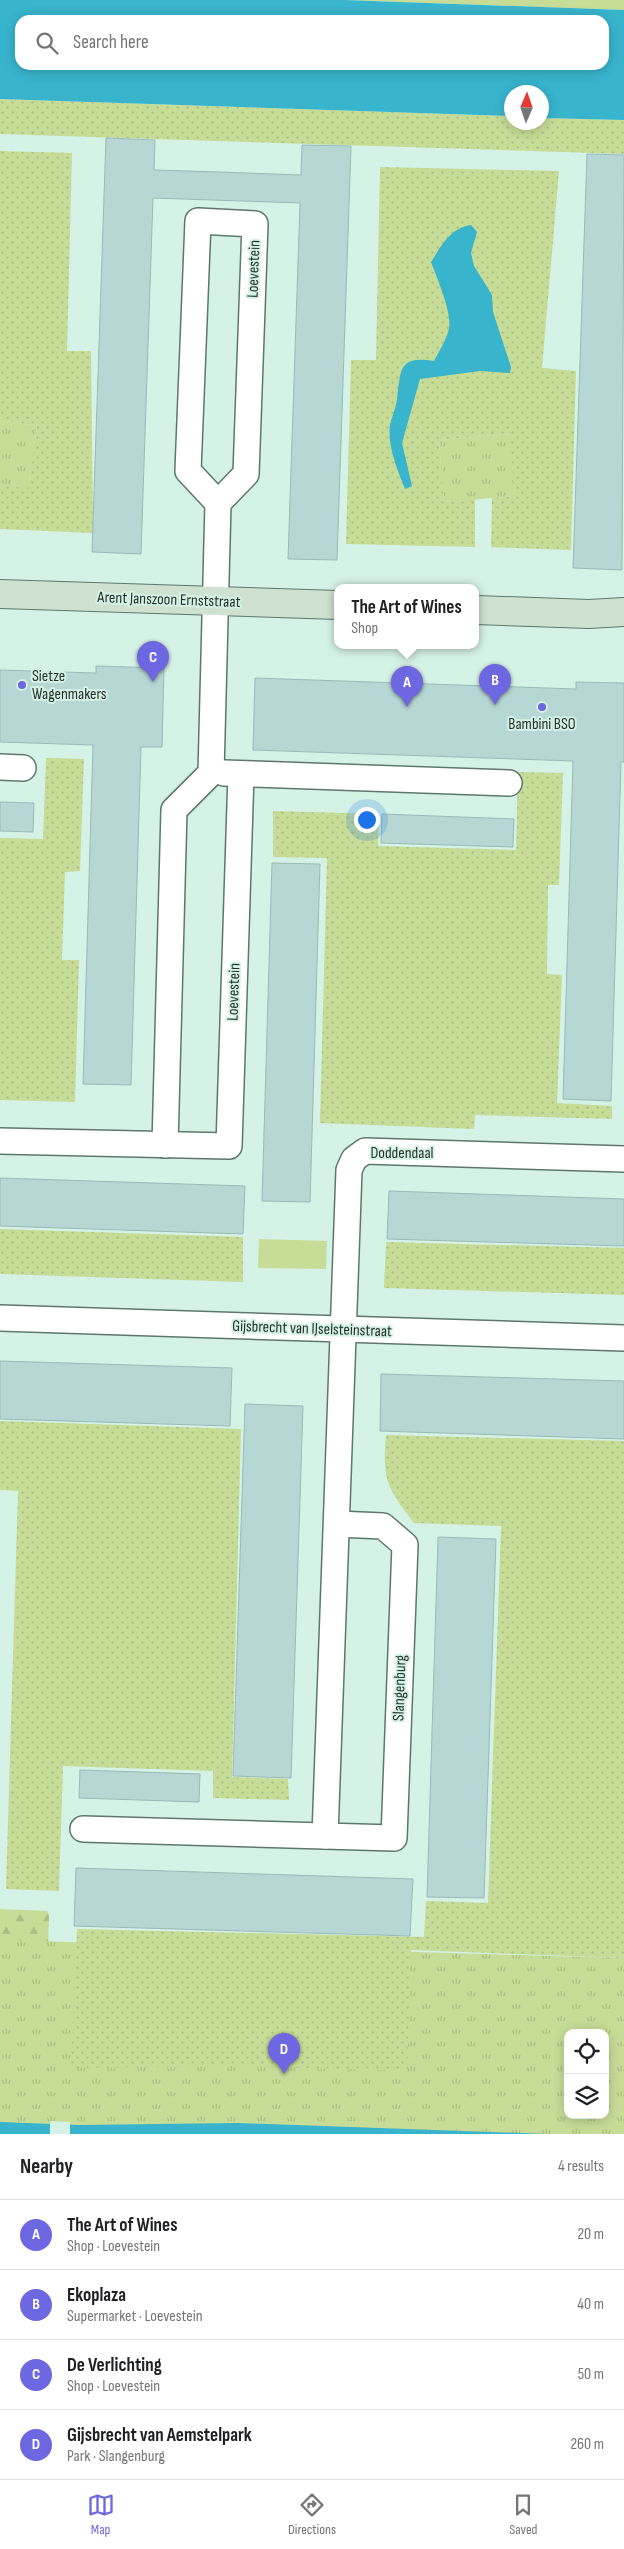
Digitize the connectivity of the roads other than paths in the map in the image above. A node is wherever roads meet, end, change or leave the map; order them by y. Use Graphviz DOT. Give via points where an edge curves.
graph roads {
  1 [pos="218,503"];
  2 [pos="0,594"];
  3 [pos="215,601"];
  4 [pos="334,605"];
  5 [pos="479,610"];
  6 [pos="624,612"];
  7 [pos="211,773"];
  8 [pos="241,774"];
  9 [pos="509,783"];
  10 [pos="0,1141"];
  11 [pos="165,1145"];
  12 [pos="624,1159"];
  13 [pos="0,1318"];
  14 [pos="345,1330"];
  15 [pos="624,1338"];
  16 [pos="337,1524"];
  17 [pos="83,1828"];
  18 [pos="325,1836"];
  1 -- 1 [label="street, Loevestein" via="246,474 255,224 198,221 188,471"];
  1 -- 3 [label="street"];
  2 -- 3 [label="street, Arent Janszoon Ernststraat"];
  3 -- 4 [label="street, Arent Janszoon Ernststraat"];
  3 -- 7 [label="street"];
  5 -- 6 [label="street"];
  7 -- 8 [label="street"];
  7 -- 11 [label="street" via="174,810"];
  8 -- 9 [label="street"];
  8 -- 11 [label="street, Loevestein" via="230,1146"];
  10 -- 11 [label="street, Loevestein"];
  12 -- 14 [label="street, Doddendaal" via="365,1152 354,1159 349,1170"];
  13 -- 14 [label="street, Gijsbrecht van IJselsteinstraat"];
  14 -- 15 [label="street, Gijsbrecht van IJselsteinstraat"];
  14 -- 16 [label="street"];
  16 -- 18 [label="street"];
  16 -- 18 [label="street, Slangenburg" via="383,1526 405,1545 395,1818 394,1838"];
  17 -- 18 [label="street, Slangenburg"];
}
